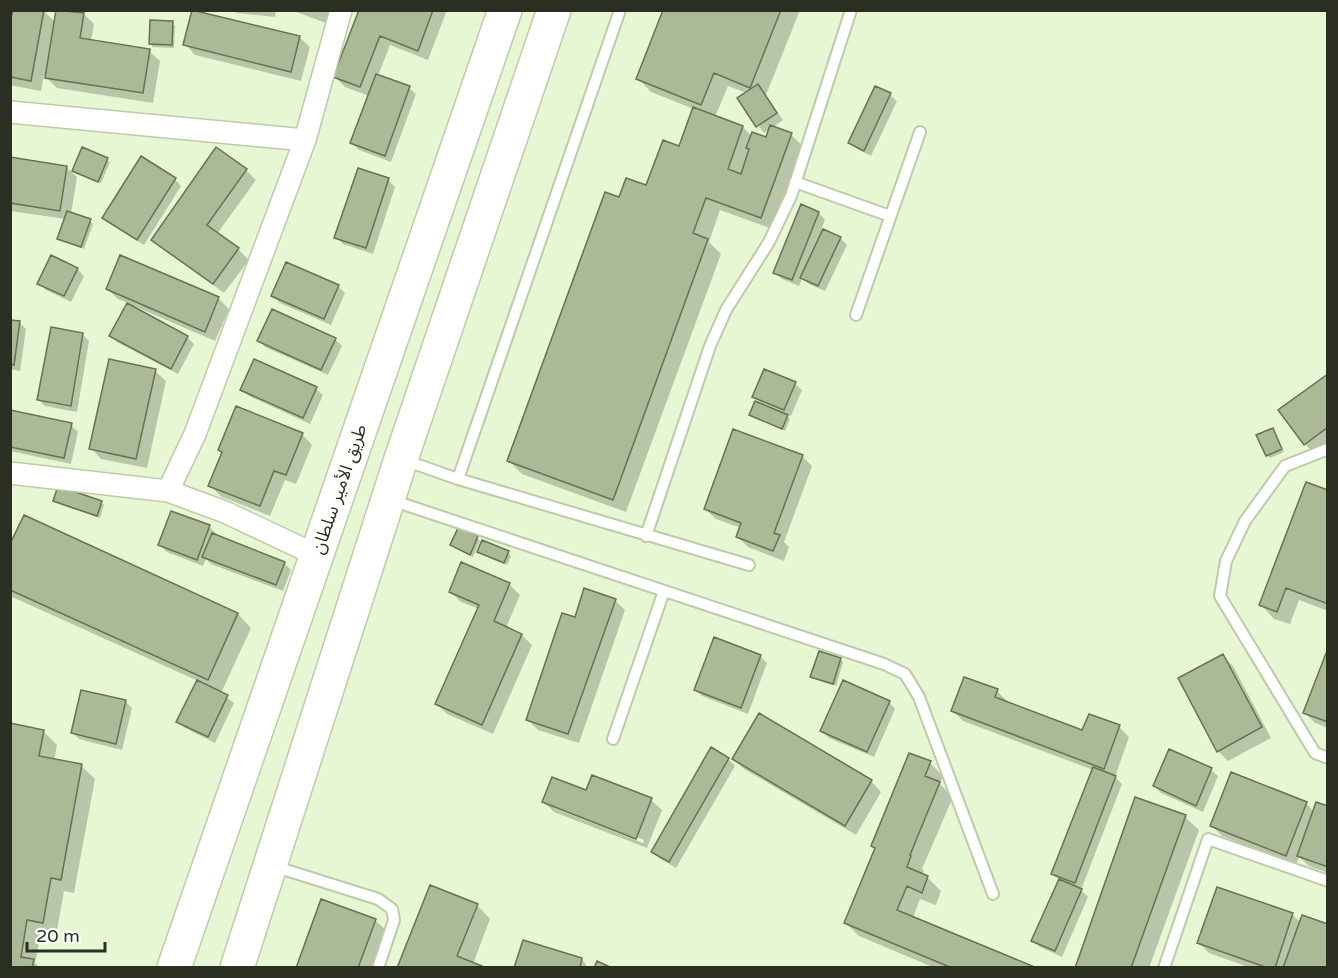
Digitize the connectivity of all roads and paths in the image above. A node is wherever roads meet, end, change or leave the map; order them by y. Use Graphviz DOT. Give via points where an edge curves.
graph roads {
  1 [pos="341,10"];
  2 [pos="504,10"];
  3 [pos="554,10"];
  4 [pos="620,10"];
  5 [pos="851,10"];
  6 [pos="10,112"];
  7 [pos="920,132"];
  8 [pos="305,140"];
  9 [pos="795,182"];
  10 [pos="890,216"];
  11 [pos="856,315"];
  12 [pos="1328,449"];
  13 [pos="401,459"];
  14 [pos="10,473"];
  15 [pos="458,479"];
  16 [pos="168,490"];
  17 [pos="388,499"];
  18 [pos="646,536"];
  19 [pos="316,555"];
  20 [pos="749,565"];
  21 [pos="664,591"];
  22 [pos="613,739"];
  23 [pos="1328,758"];
  24 [pos="270,865"];
  25 [pos="1328,881"];
  26 [pos="993,894"];
  27 [pos="174,968"];
  28 [pos="237,968"];
  29 [pos="378,968"];
  30 [pos="1164,968"];
  1 -- 8 [label="street"];
  2 -- 19 [label="main road, طريق الأمير سلطان"];
  3 -- 13 [label="main road"];
  4 -- 15 [label="lane"];
  5 -- 9 [label="lane"];
  6 -- 8 [label="street"];
  7 -- 10 [label="lane"];
  8 -- 16 [label="street" via="195,434"];
  9 -- 10 [label="lane"];
  9 -- 18 [label="lane" via="769,242 726,310 710,345"];
  10 -- 11 [label="lane"];
  12 -- 23 [label="lane" via="1286,466 1245,521 1226,561 1220,596 1315,753"];
  13 -- 15 [label="lane"];
  13 -- 17 [label="main road"];
  14 -- 16 [label="street"];
  15 -- 18 [label="lane"];
  16 -- 19 [label="street"];
  17 -- 21 [label="lane"];
  17 -- 24 [label="main road"];
  18 -- 20 [label="lane"];
  19 -- 27 [label="main road, طريق الأمير سلطان"];
  21 -- 22 [label="lane"];
  21 -- 26 [label="lane" via="905,674 919,697"];
  24 -- 28 [label="main road"];
  24 -- 29 [label="lane" via="378,899 392,909 394,920"];
  25 -- 30 [label="lane" via="1208,839"];
}
